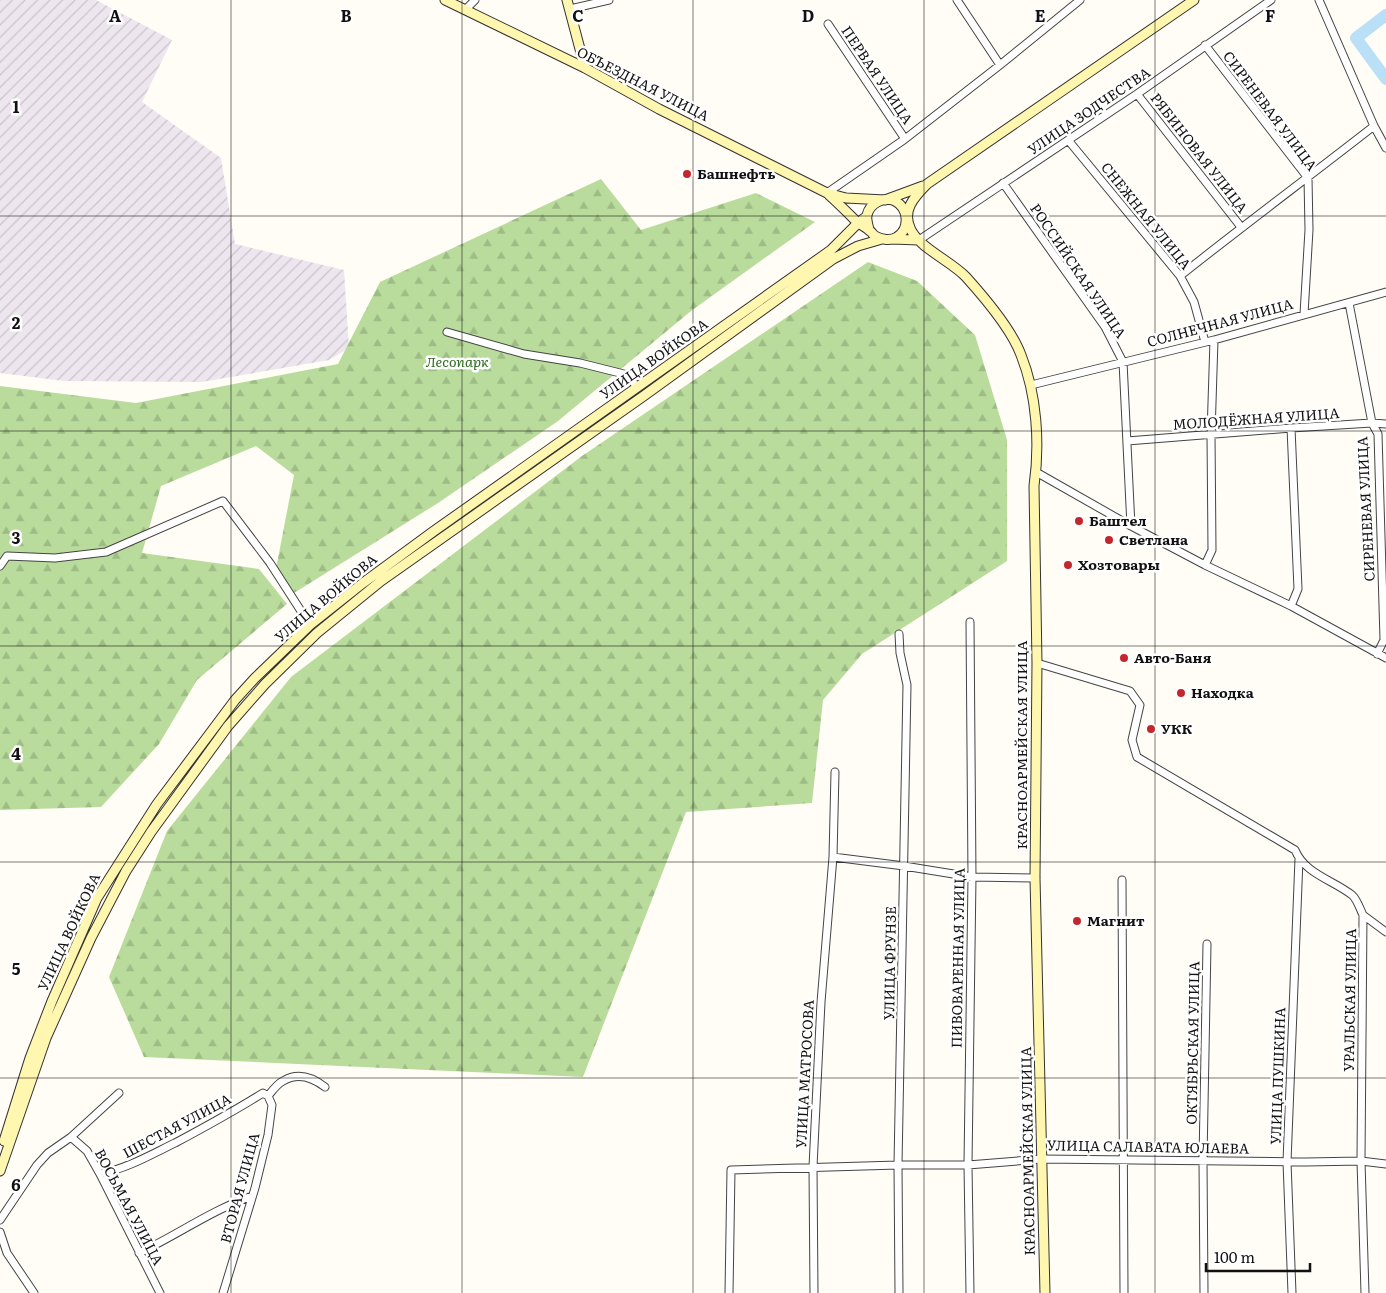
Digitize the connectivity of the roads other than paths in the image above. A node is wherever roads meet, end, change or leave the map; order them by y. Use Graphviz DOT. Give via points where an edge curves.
graph roads {
  1 [pos="445,0"];
  2 [pos="475,0"];
  3 [pos="609,0"];
  4 [pos="957,0"];
  5 [pos="1080,0"];
  6 [pos="1194,0"];
  7 [pos="1270,0"];
  8 [pos="1319,0"];
  9 [pos="568,5"];
  10 [pos="465,10"];
  11 [pos="828,24"];
  12 [pos="1205,45"];
  13 [pos="1000,65"];
  14 [pos="585,68"];
  15 [pos="1137,94"];
  16 [pos="1374,126"];
  17 [pos="905,139"];
  18 [pos="1068,140"];
  19 [pos="1386,148"];
  20 [pos="1308,178"];
  21 [pos="927,184"];
  22 [pos="1003,184"];
  23 [pos="827,193"];
  24 [pos="885,200"];
  25 [pos="867,216"];
  26 [pos="907,218"];
  27 [pos="858,222"];
  28 [pos="1241,227"];
  29 [pos="869,230"];
  30 [pos="886,239"];
  31 [pos="919,240"];
  32 [pos="1180,276"];
  33 [pos="1386,292"];
  34 [pos="1349,303"];
  35 [pos="1304,314"];
  36 [pos="447,332"];
  37 [pos="1214,340"];
  38 [pos="1205,342"];
  39 [pos="1123,362"];
  40 [pos="1031,385"];
  41 [pos="638,387"];
  42 [pos="1372,423"];
  43 [pos="1386,424"];
  44 [pos="1291,428"];
  45 [pos="1211,434"];
  46 [pos="1127,441"];
  47 [pos="1036,472"];
  48 [pos="1131,526"];
  49 [pos="1205,565"];
  50 [pos="0,566"];
  51 [pos="1291,606"];
  52 [pos="970,622"];
  53 [pos="310,625"];
  54 [pos="899,634"];
  55 [pos="1377,654"];
  56 [pos="1386,658"];
  57 [pos="1037,663"];
  58 [pos="835,772"];
  59 [pos="833,857"];
  60 [pos="1299,859"];
  61 [pos="904,866"];
  62 [pos="972,877"];
  63 [pos="1035,878"];
  64 [pos="1122,880"];
  65 [pos="1363,915"];
  66 [pos="1386,932"];
  67 [pos="1207,944"];
  68 [pos="325,1086"];
  69 [pos="119,1093"];
  70 [pos="266,1094"];
  71 [pos="70,1137"];
  72 [pos="0,1154"];
  73 [pos="1042,1159"];
  74 [pos="1123,1160"];
  75 [pos="1203,1160"];
  76 [pos="1361,1160"];
  77 [pos="1287,1162"];
  78 [pos="1386,1164"];
  79 [pos="898,1165"];
  80 [pos="968,1165"];
  81 [pos="813,1167"];
  82 [pos="0,1171"];
  83 [pos="100,1174"];
  84 [pos="252,1196"];
  85 [pos="0,1220"];
  86 [pos="0,1232"];
  87 [pos="139,1253"];
  88 [pos="34,1293"];
  89 [pos="160,1293"];
  90 [pos="224,1293"];
  91 [pos="729,1293"];
  92 [pos="814,1293"];
  93 [pos="899,1293"];
  94 [pos="970,1293"];
  95 [pos="1045,1293"];
  96 [pos="1124,1293"];
  97 [pos="1204,1293"];
  98 [pos="1292,1293"];
  99 [pos="1365,1293"];
  1 -- 10 [label="main road, ОБЪЕЗДНАЯ УЛИЦА"];
  2 -- 10 [label="street"];
  3 -- 9 [label="street"];
  4 -- 13 [label="street"];
  5 -- 13 [label="street"];
  6 -- 21 [label="main road"];
  7 -- 12 [label="street, УЛИЦА ЗОДЧЕСТВА"];
  8 -- 16 [label="street"];
  9 -- 14 [label="main road"];
  10 -- 14 [label="main road, ОБЪЕЗДНАЯ УЛИЦА"];
  11 -- 17 [label="street, ПЕРВАЯ УЛИЦА"];
  12 -- 15 [label="street, УЛИЦА ЗОДЧЕСТВА"];
  12 -- 20 [label="street, СИРЕНЕВАЯ УЛИЦА"];
  13 -- 17 [label="street"];
  14 -- 23 [label="main road, ОБЪЕЗДНАЯ УЛИЦА"];
  15 -- 18 [label="street, УЛИЦА ЗОДЧЕСТВА"];
  15 -- 28 [label="street, РЯБИНОВАЯ УЛИЦА"];
  16 -- 19 [label="street"];
  16 -- 20 [label="street"];
  17 -- 23 [label="street"];
  18 -- 22 [label="street, УЛИЦА ЗОДЧЕСТВА"];
  18 -- 32 [label="street, СНЕЖНАЯ УЛИЦА"];
  20 -- 28 [label="street"];
  20 -- 35 [label="street, СИРЕНЕВАЯ УЛИЦА"];
  21 -- 24 [label="main road"];
  21 -- 26 [label="main road" via="909,207"];
  22 -- 31 [label="street, УЛИЦА ЗОДЧЕСТВА"];
  22 -- 39 [label="street, РОССИЙСКАЯ УЛИЦА" via="1105,327"];
  23 -- 24 [label="main road" via="846,198"];
  23 -- 27 [label="main road"];
  24 -- 25 [label="main road" via="870,208"];
  24 -- 26 [label="main road" via="903,208"];
  25 -- 27 [label="main road, УЛИЦА ВОЙКОВА"];
  25 -- 29 [label="main road"];
  26 -- 30 [label="main road" via="903,232"];
  26 -- 31 [label="main road" via="911,231"];
  27 -- 29 [label="main road"];
  27 -- 41 [label="main road, УЛИЦА ВОЙКОВА" via="831,250"];
  28 -- 32 [label="street"];
  29 -- 30 [label="main road"];
  30 -- 31 [label="main road"];
  30 -- 82 [label="main road, УЛИЦА ВОЙКОВА" via="858,246 833,260 381,581 317,633 265,684 228,726 126,871 91,938 46,1038"];
  31 -- 40 [label="main road, КРАСНОАРМЕЙСКАЯ УЛИЦА" via="965,276 1005,326 1021,353"];
  32 -- 38 [label="street, СНЕЖНАЯ УЛИЦА" via="1194,302"];
  33 -- 34 [label="street, СОЛНЕЧНАЯ УЛИЦА"];
  34 -- 35 [label="street, СОЛНЕЧНАЯ УЛИЦА"];
  34 -- 42 [label="street, СИРЕНЕВАЯ УЛИЦА"];
  35 -- 37 [label="street, СОЛНЕЧНАЯ УЛИЦА"];
  36 -- 41 [label="street" via="524,354 624,374"];
  37 -- 38 [label="street, СОЛНЕЧНАЯ УЛИЦА"];
  37 -- 45 [label="street"];
  38 -- 39 [label="street, СОЛНЕЧНАЯ УЛИЦА"];
  39 -- 40 [label="street, СОЛНЕЧНАЯ УЛИЦА"];
  39 -- 46 [label="street, РОССИЙСКАЯ УЛИЦА"];
  40 -- 47 [label="main road, КРАСНОАРМЕЙСКАЯ УЛИЦА" via="1036,427"];
  41 -- 53 [label="main road, УЛИЦА ВОЙКОВА" via="363,582"];
  42 -- 43 [label="street, МОЛОДЁЖНАЯ УЛИЦА"];
  42 -- 44 [label="street, МОЛОДЁЖНАЯ УЛИЦА"];
  42 -- 55 [label="street, СИРЕНЕВАЯ УЛИЦА" via="1378,434 1384,640"];
  44 -- 45 [label="street, МОЛОДЁЖНАЯ УЛИЦА"];
  44 -- 51 [label="street" via="1298,589"];
  45 -- 46 [label="street, МОЛОДЁЖНАЯ УЛИЦА"];
  45 -- 49 [label="street" via="1212,550"];
  46 -- 48 [label="street, РОССИЙСКАЯ УЛИЦА"];
  47 -- 48 [label="street"];
  47 -- 57 [label="main road, КРАСНОАРМЕЙСКАЯ УЛИЦА"];
  48 -- 49 [label="street"];
  49 -- 51 [label="street"];
  50 -- 53 [label="street" via="7,556 55,558 106,552 223,501 270,563"];
  51 -- 55 [label="street"];
  52 -- 62 [label="street, ПИВОВАРЕННАЯ УЛИЦА"];
  53 -- 72 [label="main road, УЛИЦА ВОЙКОВА" via="235,700 157,804 97,898 30,1058"];
  54 -- 61 [label="street, УЛИЦА ФРУНЗЕ" via="907,685"];
  55 -- 56 [label="street"];
  57 -- 60 [label="street, УРАЛЬСКАЯ УЛИЦА" via="1130,691 1140,705 1132,740 1137,757 1295,850"];
  57 -- 63 [label="main road, КРАСНОАРМЕЙСКАЯ УЛИЦА"];
  58 -- 59 [label="street, УЛИЦА МАТРОСОВА"];
  59 -- 61 [label="street"];
  59 -- 81 [label="street, УЛИЦА МАТРОСОВА" via="821,1002"];
  60 -- 65 [label="street, УРАЛЬСКАЯ УЛИЦА" via="1319,876 1354,896"];
  60 -- 77 [label="street, УЛИЦА ПУШКИНА"];
  61 -- 62 [label="street"];
  61 -- 79 [label="street, УЛИЦА ФРУНЗЕ"];
  62 -- 63 [label="street"];
  62 -- 80 [label="street, ПИВОВАРЕННАЯ УЛИЦА"];
  63 -- 73 [label="main road, КРАСНОАРМЕЙСКАЯ УЛИЦА"];
  64 -- 74 [label="street"];
  65 -- 66 [label="street"];
  65 -- 76 [label="street, УРАЛЬСКАЯ УЛИЦА"];
  67 -- 75 [label="street, ОКТЯБРЬСКАЯ УЛИЦА"];
  68 -- 70 [label="street, ШЕСТАЯ УЛИЦА" via="313,1078 298,1076 282,1081"];
  69 -- 71 [label="street"];
  70 -- 83 [label="street, ШЕСТАЯ УЛИЦА" via="142,1161"];
  70 -- 84 [label="street, ВТОРАЯ УЛИЦА" via="272,1105 268,1135"];
  71 -- 83 [label="street, ВОСЬМАЯ УЛИЦА" via="87,1151"];
  71 -- 85 [label="street" via="37,1165"];
  73 -- 74 [label="street, УЛИЦА САЛАВАТА ЮЛАЕВА"];
  73 -- 80 [label="street, УЛИЦА САЛАВАТА ЮЛАЕВА"];
  73 -- 95 [label="main road, КРАСНОАРМЕЙСКАЯ УЛИЦА"];
  74 -- 75 [label="street, УЛИЦА САЛАВАТА ЮЛАЕВА"];
  74 -- 96 [label="street"];
  75 -- 77 [label="street, УЛИЦА САЛАВАТА ЮЛАЕВА"];
  75 -- 97 [label="street, ОКТЯБРЬСКАЯ УЛИЦА"];
  76 -- 77 [label="street, УЛИЦА САЛАВАТА ЮЛАЕВА"];
  76 -- 78 [label="street, УЛИЦА САЛАВАТА ЮЛАЕВА"];
  76 -- 99 [label="street, УРАЛЬСКАЯ УЛИЦА"];
  77 -- 98 [label="street, УЛИЦА ПУШКИНА"];
  79 -- 80 [label="street, УЛИЦА САЛАВАТА ЮЛАЕВА"];
  79 -- 81 [label="street, УЛИЦА САЛАВАТА ЮЛАЕВА"];
  79 -- 93 [label="street, УЛИЦА ФРУНЗЕ"];
  80 -- 94 [label="street, ПИВОВАРЕННАЯ УЛИЦА"];
  81 -- 91 [label="street, УЛИЦА САЛАВАТА ЮЛАЕВА" via="730,1170"];
  81 -- 92 [label="street, УЛИЦА МАТРОСОВА"];
  83 -- 87 [label="street, ВОСЬМАЯ УЛИЦА"];
  84 -- 87 [label="street"];
  84 -- 90 [label="street, ВТОРАЯ УЛИЦА"];
  86 -- 88 [label="street" via="7,1253"];
  87 -- 89 [label="street, ВОСЬМАЯ УЛИЦА"];
}
